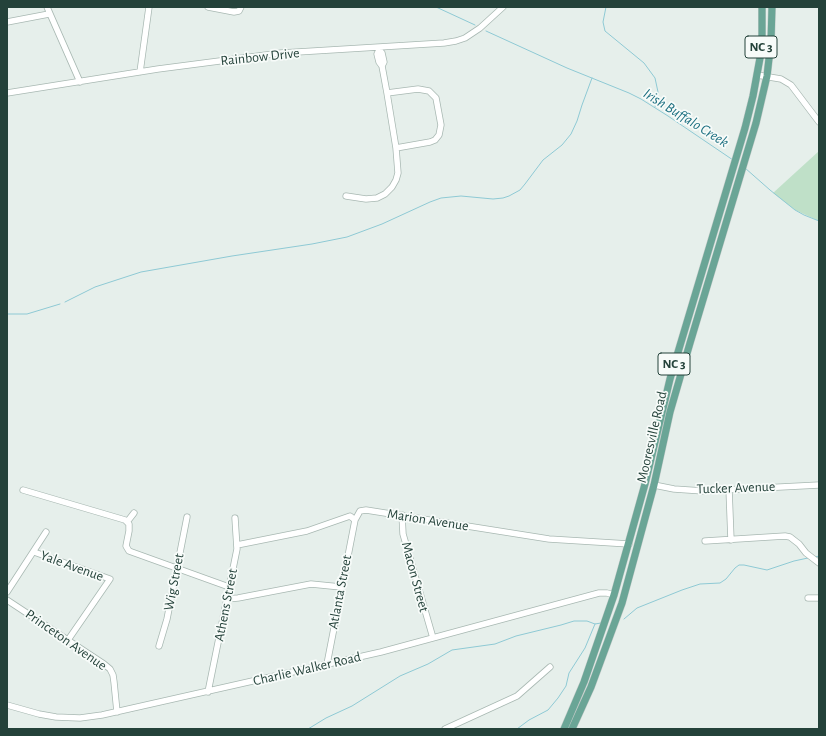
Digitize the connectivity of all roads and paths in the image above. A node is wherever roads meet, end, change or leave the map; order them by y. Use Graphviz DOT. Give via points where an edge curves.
graph roads {
  1 [pos="47,7"];
  2 [pos="149,7"];
  3 [pos="208,7"];
  4 [pos="241,7"];
  5 [pos="503,7"];
  6 [pos="762,7"];
  7 [pos="772,7"];
  8 [pos="49,14"];
  9 [pos="7,22"];
  10 [pos="379,48"];
  11 [pos="140,72"];
  12 [pos="757,74"];
  13 [pos="767,76"];
  14 [pos="80,82"];
  15 [pos="7,93"];
  16 [pos="387,93"];
  17 [pos="819,122"];
  18 [pos="396,148"];
  19 [pos="346,196"];
  20 [pos="678,351"];
  21 [pos="686,354"];
  22 [pos="654,485"];
  23 [pos="819,485"];
  24 [pos="23,490"];
  25 [pos="729,490"];
  26 [pos="134,513"];
  27 [pos="402,515"];
  28 [pos="187,517"];
  29 [pos="235,518"];
  30 [pos="355,520"];
  31 [pos="127,522"];
  32 [pos="46,532"];
  33 [pos="632,535"];
  34 [pos="731,540"];
  35 [pos="705,541"];
  36 [pos="629,544"];
  37 [pos="237,545"];
  38 [pos="34,552"];
  39 [pos="819,562"];
  40 [pos="177,569"];
  41 [pos="229,587"];
  42 [pos="341,587"];
  43 [pos="625,591"];
  44 [pos="7,592"];
  45 [pos="603,594"];
  46 [pos="614,595"];
  47 [pos="808,598"];
  48 [pos="819,598"];
  49 [pos="227,599"];
  50 [pos="7,600"];
  51 [pos="610,605"];
  52 [pos="433,638"];
  53 [pos="68,640"];
  54 [pos="159,646"];
  55 [pos="605,648"];
  56 [pos="327,664"];
  57 [pos="550,668"];
  58 [pos="208,692"];
  59 [pos="7,705"];
  60 [pos="117,712"];
  61 [pos="445,729"];
  62 [pos="564,729"];
  63 [pos="572,729"];
  1 -- 8 [label="street"];
  2 -- 11 [label="street"];
  3 -- 4 [label="street" via="234,12 239,11"];
  5 -- 10 [label="street, Rainbow Drive" via="480,28 456,41"];
  6 -- 12 [label="main road, Mooresville Road / NC 3"];
  7 -- 13 [label="main road, Mooresville Road / NC 3"];
  8 -- 9 [label="street"];
  8 -- 14 [label="street"];
  10 -- 11 [label="street, Rainbow Drive" via="281,53"];
  10 -- 16 [label="street" via="384,62 382,66"];
  11 -- 14 [label="street, Rainbow Drive"];
  12 -- 13 [label="street"];
  12 -- 20 [label="main road, Mooresville Road / NC 3" via="749,114"];
  13 -- 17 [label="street" via="781,79 791,85"];
  13 -- 21 [label="main road, Mooresville Road / NC 3" via="748,151"];
  14 -- 15 [label="street, Rainbow Drive"];
  16 -- 18 [label="street"];
  16 -- 18 [label="street" via="429,90 436,98 441,125 435,140"];
  18 -- 19 [label="street" via="398,172 392,187 385,194 366,199"];
  20 -- 21 [label="main road"];
  20 -- 33 [label="main road, Mooresville Road / NC 3"];
  21 -- 22 [label="main road, Mooresville Road / NC 3"];
  22 -- 25 [label="street, Tucker Avenue" via="703,491"];
  22 -- 43 [label="main road, Mooresville Road / NC 3"];
  23 -- 25 [label="street, Tucker Avenue"];
  24 -- 31 [label="street" via="118,517"];
  25 -- 34 [label="street"];
  26 -- 31 [label="street"];
  27 -- 30 [label="street, Marion Avenue" via="363,510"];
  27 -- 36 [label="street, Marion Avenue" via="549,539"];
  27 -- 52 [label="street, Macon Street" via="404,534"];
  28 -- 40 [label="street, Wig Street"];
  29 -- 37 [label="street, Athens Street"];
  30 -- 37 [label="street" via="350,516 307,531"];
  30 -- 42 [label="street, Atlanta Street"];
  31 -- 40 [label="street" via="127,549"];
  32 -- 38 [label="street"];
  33 -- 36 [label="main road, Mooresville Road / NC 3"];
  33 -- 43 [label="main road" via="622,588"];
  34 -- 35 [label="street"];
  34 -- 39 [label="street" via="790,537"];
  36 -- 46 [label="main road, Mooresville Road / NC 3"];
  37 -- 41 [label="street, Athens Street"];
  38 -- 44 [label="street"];
  38 -- 53 [label="street, Yale Avenue" via="110,579"];
  40 -- 41 [label="street"];
  40 -- 54 [label="street, Wig Street"];
  41 -- 49 [label="street, Athens Street"];
  42 -- 49 [label="street" via="311,584"];
  42 -- 56 [label="street, Atlanta Street"];
  43 -- 55 [label="main road, Mooresville Road / NC 3"];
  45 -- 46 [label="street, Charlie Walker Road"];
  45 -- 51 [label="street"];
  45 -- 52 [label="street, Charlie Walker Road"];
  46 -- 51 [label="main road, Mooresville Road / NC 3"];
  46 -- 55 [label="main road" via="617,604 604,643"];
  47 -- 48 [label="street"];
  49 -- 58 [label="street, Athens Street"];
  50 -- 53 [label="street, Princeton Avenue"];
  51 -- 62 [label="main road, Mooresville Road / NC 3" via="584,682"];
  52 -- 56 [label="street, Charlie Walker Road"];
  53 -- 60 [label="street, Princeton Avenue" via="104,664 112,673"];
  55 -- 63 [label="main road, Mooresville Road / NC 3"];
  56 -- 58 [label="street, Charlie Walker Road"];
  57 -- 61 [label="street" via="518,696"];
  58 -- 60 [label="street, Charlie Walker Road"];
  59 -- 60 [label="street, Charlie Walker Road" via="62,718 92,717"];
}
